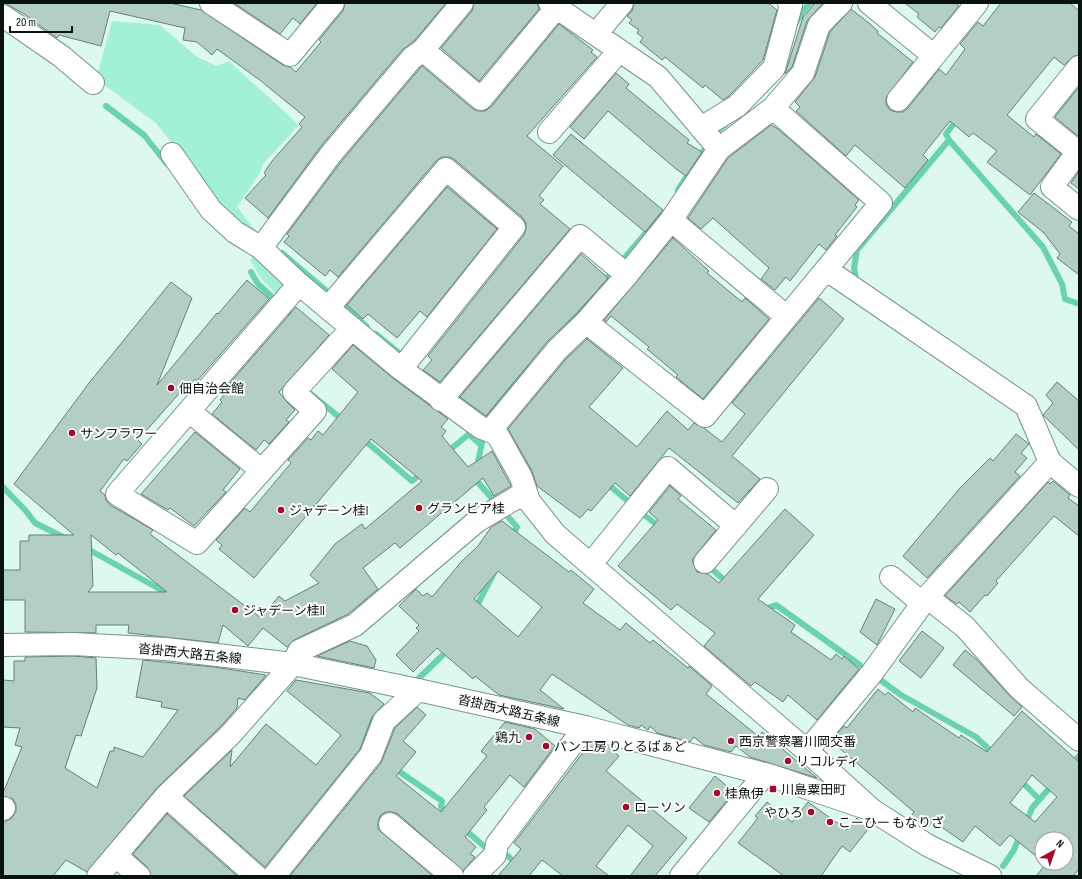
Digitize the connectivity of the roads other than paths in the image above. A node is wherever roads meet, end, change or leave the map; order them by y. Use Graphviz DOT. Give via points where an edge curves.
graph roads {
  1 [pos="211,3"];
  2 [pos="333,3"];
  3 [pos="462,3"];
  4 [pos="622,3"];
  5 [pos="789,3"];
  6 [pos="841,3"];
  7 [pos="868,3"];
  8 [pos="977,3"];
  9 [pos="553,6"];
  10 [pos="3,16"];
  11 [pos="596,34"];
  12 [pos="423,50"];
  13 [pos="619,50"];
  14 [pos="934,56"];
  15 [pos="1079,67"];
  16 [pos="93,84"];
  17 [pos="898,100"];
  18 [pos="773,108"];
  19 [pos="549,132"];
  20 [pos="711,140"];
  21 [pos="1078,151"];
  22 [pos="172,154"];
  23 [pos="1079,209"];
  24 [pos="671,220"];
  25 [pos="261,248"];
  26 [pos="621,270"];
  27 [pos="827,270"];
  28 [pos="299,284"];
  29 [pos="328,308"];
  30 [pos="787,317"];
  31 [pos="586,322"];
  32 [pos="352,328"];
  33 [pos="401,369"];
  34 [pos="441,400"];
  35 [pos="189,411"];
  36 [pos="485,429"];
  37 [pos="1050,462"];
  38 [pos="261,470"];
  39 [pos="1079,486"];
  40 [pos="767,489"];
  41 [pos="526,492"];
  42 [pos="736,526"];
  43 [pos="705,562"];
  44 [pos="591,564"];
  45 [pos="891,577"];
  46 [pos="924,600"];
  47 [pos="3,645"];
  48 [pos="293,664"];
  49 [pos="418,690"];
  50 [pos="585,728"];
  51 [pos="1079,740"];
  52 [pos="807,751"];
  53 [pos="765,774"];
  54 [pos="166,796"];
  55 [pos="872,810"];
  56 [pos="390,824"];
  57 [pos="116,856"];
  58 [pos="98,876"];
  59 [pos="140,876"];
  60 [pos="256,876"];
  61 [pos="274,876"];
  62 [pos="452,876"];
  63 [pos="474,876"];
  64 [pos="682,876"];
  65 [pos="990,876"];
  1 -- 2 [label="street" via="290,55"];
  3 -- 12 [label="street"];
  4 -- 11 [label="street"];
  5 -- 20 [label="street" via="791,5 774,68 737,106"];
  6 -- 18 [label="street" via="819,25 802,73"];
  7 -- 14 [label="street"];
  8 -- 14 [label="street"];
  9 -- 11 [label="street"];
  9 -- 12 [label="street" via="481,99"];
  10 -- 16 [label="street" via="61,56"];
  11 -- 13 [label="street"];
  12 -- 25 [label="street" via="412,58 332,154"];
  13 -- 19 [label="street"];
  13 -- 20 [label="street" via="658,77"];
  14 -- 17 [label="street"];
  15 -- 21 [label="street" via="1037,118"];
  18 -- 20 [label="street"];
  18 -- 27 [label="street" via="881,203"];
  20 -- 24 [label="street"];
  21 -- 23 [label="street" via="1052,187"];
  22 -- 25 [label="street" via="211,210 235,232"];
  24 -- 26 [label="street"];
  24 -- 30 [label="street"];
  25 -- 28 [label="street"];
  26 -- 31 [label="street"];
  26 -- 34 [label="street" via="580,236"];
  27 -- 30 [label="street"];
  27 -- 37 [label="street" via="1026,406"];
  28 -- 29 [label="street"];
  28 -- 35 [label="street"];
  29 -- 32 [label="street"];
  29 -- 33 [label="street" via="446,169 514,227"];
  30 -- 31 [label="street" via="705,416"];
  31 -- 36 [label="street"];
  32 -- 33 [label="street"];
  32 -- 38 [label="street" via="294,392 315,411"];
  33 -- 34 [label="street"];
  34 -- 36 [label="street"];
  35 -- 38 [label="street"];
  35 -- 38 [label="street" via="117,494 197,543"];
  36 -- 41 [label="street" via="496,434 518,470"];
  37 -- 39 [label="street"];
  37 -- 46 [label="street"];
  40 -- 42 [label="street"];
  41 -- 44 [label="street" via="529,501 556,534"];
  41 -- 48 [label="street" via="477,521 354,625 299,651"];
  42 -- 43 [label="street"];
  42 -- 44 [label="street" via="668,468"];
  44 -- 52 [label="street"];
  45 -- 46 [label="street"];
  46 -- 51 [label="street" via="965,627 1019,688"];
  46 -- 52 [label="street" via="872,673"];
  47 -- 48 [label="street, 沓掛西大路五条線" via="73,644 166,649"];
  48 -- 49 [label="street, 沓掛西大路五条線"];
  48 -- 54 [label="street" via="230,735"];
  49 -- 50 [label="street, 沓掛西大路五条線"];
  49 -- 61 [label="street" via="384,721 373,751"];
  50 -- 53 [label="street, 沓掛西大路五条線"];
  50 -- 63 [label="street"];
  52 -- 55 [label="street"];
  53 -- 55 [label="street, 沓掛西大路五条線"];
  53 -- 64 [label="street"];
  54 -- 57 [label="street"];
  54 -- 60 [label="street"];
  55 -- 65 [label="street, 沓掛西大路五条線" via="927,845"];
  56 -- 62 [label="street"];
  57 -- 58 [label="street"];
  57 -- 59 [label="street"];
}
